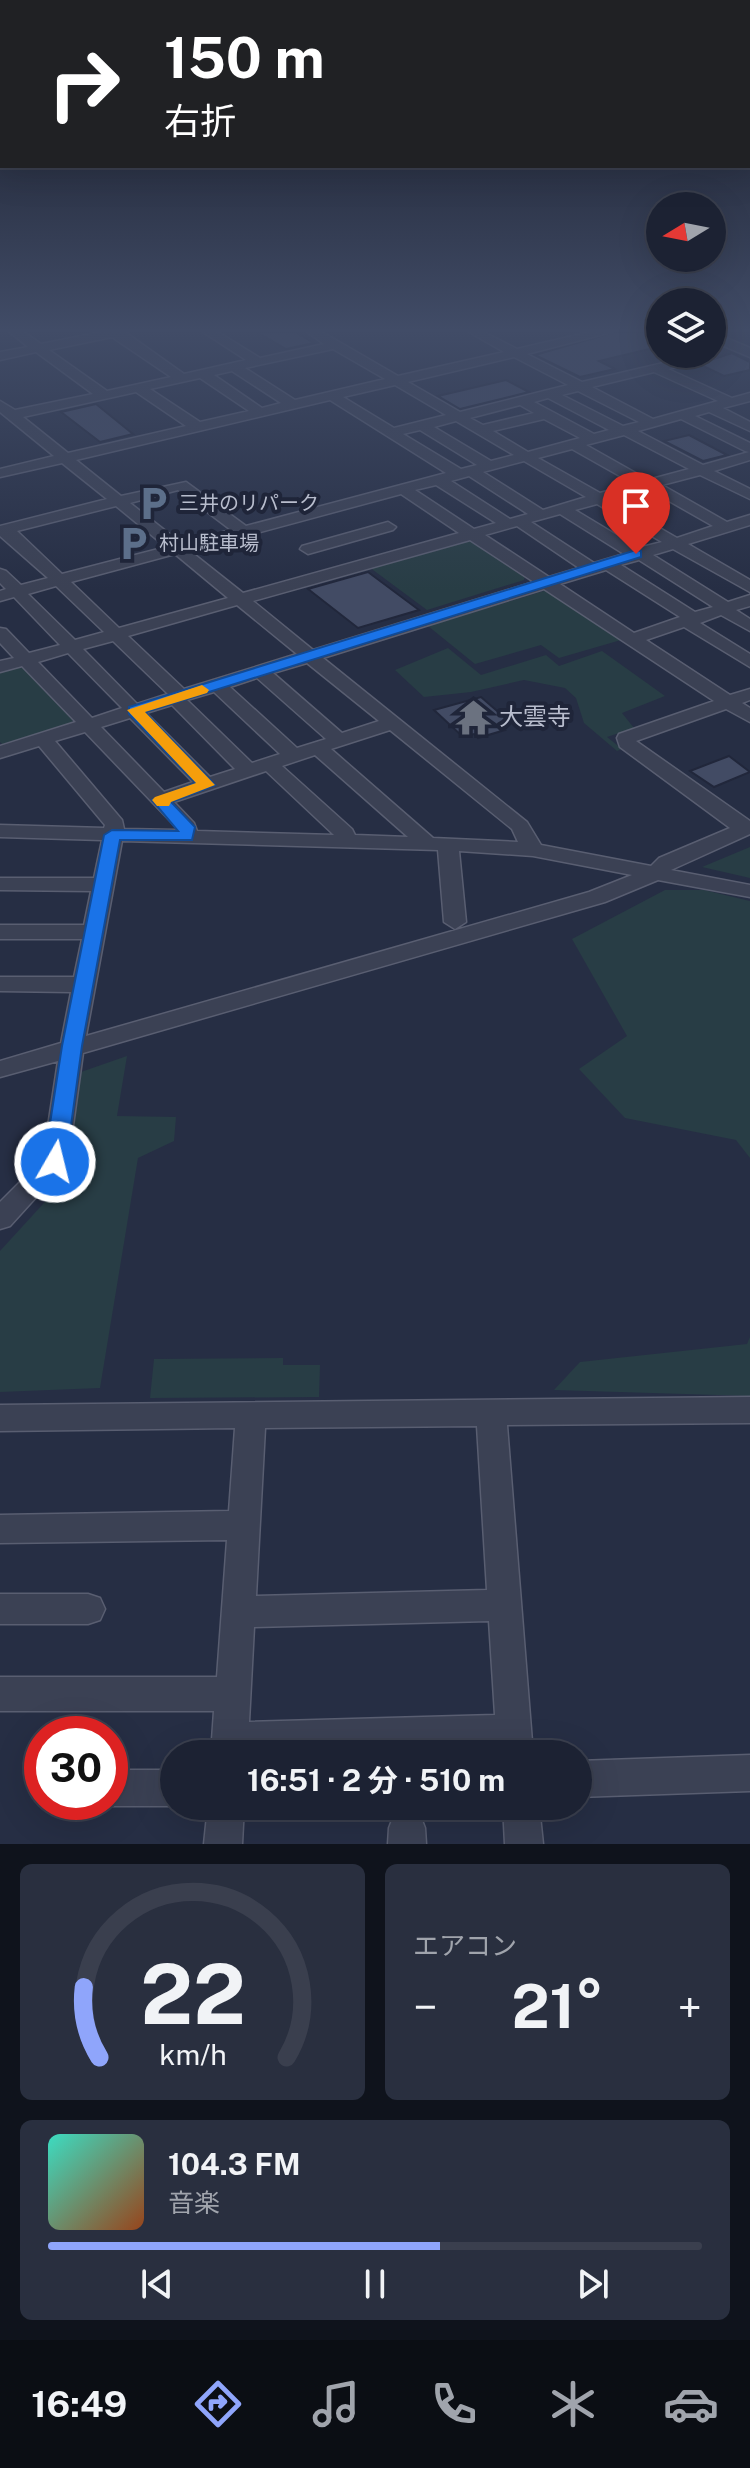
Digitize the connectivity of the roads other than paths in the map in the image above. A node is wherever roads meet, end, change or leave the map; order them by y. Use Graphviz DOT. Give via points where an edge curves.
graph roads {
  1 [pos="16,418"];
  2 [pos="184,418"];
  3 [pos="240,418"];
  4 [pos="367,418"];
  5 [pos="453,418"];
  6 [pos="460,418"];
  7 [pos="530,418"];
  8 [pos="553,418"];
  9 [pos="598,418"];
  10 [pos="641,418"];
  11 [pos="671,418"];
  12 [pos="689,418"];
  13 [pos="732,418"];
  14 [pos="651,423"];
  15 [pos="0,425"];
  16 [pos="422,425"];
  17 [pos="750,427"];
  18 [pos="199,428"];
  19 [pos="481,430"];
  20 [pos="624,431"];
  21 [pos="391,433"];
  22 [pos="592,439"];
  23 [pos="574,444"];
  24 [pos="750,448"];
  25 [pos="526,456"];
  26 [pos="750,456"];
  27 [pos="65,458"];
  28 [pos="488,466"];
  29 [pos="702,469"];
  30 [pos="0,473"];
  31 [pos="465,473"];
  32 [pos="439,480"];
  33 [pos="648,484"];
  34 [pos="403,489"];
  35 [pos="750,495"];
  36 [pos="598,498"];
  37 [pos="117,501"];
  38 [pos="352,503"];
  39 [pos="562,509"];
  40 [pos="541,515"];
  41 [pos="750,520"];
  42 [pos="514,522"];
  43 [pos="273,523"];
  44 [pos="388,527"];
  45 [pos="725,527"];
  46 [pos="3,530"];
  47 [pos="243,531"];
  48 [pos="472,534"];
  49 [pos="674,543"];
  50 [pos="175,549"];
  51 [pos="308,549"];
  52 [pos="420,549"];
  53 [pos="638,554"];
  54 [pos="598,566"];
  55 [pos="338,572"];
  56 [pos="0,574"];
  57 [pos="58,580"];
  58 [pos="546,582"];
  59 [pos="750,587"];
  60 [pos="8,593"];
  61 [pos="239,600"];
  62 [pos="750,600"];
  63 [pos="725,608"];
  64 [pos="690,620"];
  65 [pos="750,626"];
  66 [pos="0,633"];
  67 [pos="115,635"];
  68 [pos="632,639"];
  69 [pos="74,646"];
  70 [pos="745,654"];
  71 [pos="309,656"];
  72 [pos="26,660"];
  73 [pos="0,667"];
  74 [pos="259,671"];
  75 [pos="217,685"];
  76 [pos="750,694"];
  77 [pos="178,697"];
  78 [pos="728,702"];
  79 [pos="134,710"];
  80 [pos="750,716"];
  81 [pos="392,723"];
  82 [pos="88,725"];
  83 [pos="43,739"];
  84 [pos="339,740"];
  85 [pos="318,748"];
  86 [pos="0,752"];
  87 [pos="294,756"];
  88 [pos="259,767"];
  89 [pos="207,785"];
  90 [pos="160,800"];
  91 [pos="747,828"];
  92 [pos="0,831"];
  93 [pos="112,835"];
  94 [pos="186,836"];
  95 [pos="343,841"];
  96 [pos="438,843"];
  97 [pos="533,850"];
  98 [pos="587,860"];
  99 [pos="656,873"];
  100 [pos="0,884"];
  101 [pos="103,885"];
  102 [pos="750,891"];
  103 [pos="597,897"];
  104 [pos="455,922"];
  105 [pos="0,932"];
  106 [pos="94,932"];
  107 [pos="0,984"];
  108 [pos="84,985"];
  109 [pos="72,1046"];
  110 [pos="0,1069"];
  111 [pos="0,1219"];
  112 [pos="491,1414"];
  113 [pos="749,1415"];
  114 [pos="251,1417"];
  115 [pos="0,1418"];
  116 [pos="244,1525"];
  117 [pos="0,1529"];
  118 [pos="504,1605"];
  119 [pos="0,1609"];
  120 [pos="88,1609"];
  121 [pos="238,1612"];
  122 [pos="0,1694"];
  123 [pos="233,1694"];
  124 [pos="230,1740"];
  125 [pos="514,1740"];
  126 [pos="750,1773"];
  127 [pos="592,1779"];
  128 [pos="128,1788"];
  129 [pos="160,1788"];
  130 [pos="225,1820"];
  131 [pos="522,1820"];
  132 [pos="223,1844"];
  133 [pos="524,1844"];
  1 -- 15 [label="street"];
  1 -- 27 [label="street"];
  2 -- 18 [label="street"];
  3 -- 18 [label="street"];
  4 -- 21 [label="street"];
  5 -- 16 [label="street"];
  6 -- 19 [label="street"];
  7 -- 19 [label="street"];
  8 -- 22 [label="street"];
  9 -- 20 [label="street"];
  10 -- 14 [label="street"];
  11 -- 14 [label="street"];
  12 -- 24 [label="street"];
  13 -- 17 [label="street"];
  14 -- 20 [label="street"];
  16 -- 21 [label="street"];
  16 -- 28 [label="street"];
  18 -- 27 [label="street"];
  19 -- 25 [label="street"];
  20 -- 22 [label="street"];
  20 -- 29 [label="street"];
  21 -- 31 [label="street"];
  22 -- 23 [label="street"];
  23 -- 25 [label="street"];
  23 -- 33 [label="street"];
  25 -- 28 [label="street"];
  25 -- 36 [label="street"];
  26 -- 29 [label="street"];
  27 -- 30 [label="street"];
  27 -- 37 [label="street"];
  28 -- 31 [label="street"];
  29 -- 33 [label="street"];
  29 -- 35 [label="street"];
  31 -- 32 [label="street"];
  31 -- 40 [label="street"];
  32 -- 34 [label="street"];
  32 -- 42 [label="street"];
  33 -- 36 [label="street"];
  33 -- 45 [label="street"];
  34 -- 38 [label="street"];
  34 -- 48 [label="street"];
  36 -- 39 [label="street"];
  36 -- 49 [label="street"];
  37 -- 46 [label="street"];
  37 -- 47 [label="street" via="181,485"];
  37 -- 50 [label="street"];
  38 -- 43 [label="street"];
  38 -- 44 [label="street"];
  39 -- 40 [label="street"];
  39 -- 53 [label="street"];
  40 -- 42 [label="street"];
  41 -- 45 [label="street"];
  42 -- 48 [label="street"];
  42 -- 54 [label="street"];
  43 -- 47 [label="street"];
  43 -- 51 [label="street"];
  44 -- 51 [label="street"];
  44 -- 52 [label="street"];
  45 -- 49 [label="street"];
  46 -- 57 [label="street"];
  47 -- 50 [label="street"];
  48 -- 52 [label="street"];
  48 -- 58 [label="street"];
  49 -- 53 [label="street"];
  49 -- 59 [label="street"];
  50 -- 57 [label="street"];
  50 -- 61 [label="street"];
  51 -- 55 [label="street"];
  52 -- 55 [label="street"];
  53 -- 54 [label="street"];
  53 -- 63 [label="street"];
  54 -- 58 [label="street"];
  54 -- 64 [label="street"];
  55 -- 61 [label="street"];
  56 -- 60 [label="street"];
  57 -- 60 [label="street"];
  57 -- 67 [label="street"];
  58 -- 68 [label="street"];
  58 -- 71 [label="street"];
  60 -- 69 [label="street"];
  61 -- 67 [label="street"];
  61 -- 71 [label="street"];
  62 -- 63 [label="street"];
  63 -- 64 [label="street"];
  63 -- 65 [label="street"];
  64 -- 68 [label="street"];
  64 -- 70 [label="street"];
  66 -- 72 [label="street"];
  67 -- 69 [label="street"];
  67 -- 77 [label="street"];
  68 -- 78 [label="street"];
  69 -- 72 [label="street"];
  69 -- 79 [label="street"];
  71 -- 74 [label="street"];
  71 -- 81 [label="street"];
  72 -- 73 [label="street"];
  72 -- 82 [label="street"];
  74 -- 75 [label="street"];
  74 -- 84 [label="street"];
  75 -- 77 [label="street"];
  75 -- 87 [label="street"];
  76 -- 78 [label="street"];
  77 -- 79 [label="street"];
  77 -- 88 [label="street"];
  78 -- 80 [label="street"];
  78 -- 91 [label="street" via="626,738"];
  79 -- 82 [label="street"];
  79 -- 89 [label="street"];
  81 -- 84 [label="street"];
  81 -- 97 [label="street" via="520,826"];
  82 -- 83 [label="street"];
  82 -- 90 [label="street"];
  83 -- 86 [label="street"];
  83 -- 93 [label="street" via="115,824"];
  84 -- 85 [label="street"];
  85 -- 87 [label="street"];
  85 -- 96 [label="street"];
  87 -- 88 [label="street"];
  88 -- 89 [label="street"];
  88 -- 95 [label="street" via="345,833"];
  89 -- 90 [label="street"];
  90 -- 94 [label="street" via="187,827"];
  91 -- 99 [label="street" via="666,862"];
  92 -- 93 [label="street"];
  93 -- 94 [label="street"];
  93 -- 101 [label="street"];
  94 -- 95 [label="street"];
  95 -- 96 [label="street"];
  96 -- 97 [label="street"];
  96 -- 104 [label="street"];
  97 -- 98 [label="street"];
  98 -- 99 [label="street"];
  98 -- 103 [label="street" via="596,873"];
  99 -- 102 [label="street"];
  99 -- 103 [label="street"];
  100 -- 101 [label="street"];
  101 -- 106 [label="street"];
  103 -- 109 [label="street"];
  105 -- 106 [label="street"];
  106 -- 108 [label="street"];
  107 -- 108 [label="street"];
  108 -- 109 [label="street"];
  109 -- 110 [label="street"];
  109 -- 111 [label="street" via="55,1162"];
  112 -- 113 [label="street"];
  112 -- 114 [label="street"];
  112 -- 118 [label="street"];
  114 -- 115 [label="street"];
  114 -- 116 [label="street"];
  116 -- 117 [label="street"];
  116 -- 121 [label="street"];
  118 -- 121 [label="street"];
  118 -- 125 [label="street"];
  119 -- 120 [label="street"];
  121 -- 123 [label="street"];
  122 -- 123 [label="street"];
  123 -- 124 [label="street"];
  126 -- 127 [label="street"];
  128 -- 129 [label="street"];
  130 -- 132 [label="street"];
  131 -- 133 [label="street"];
}
